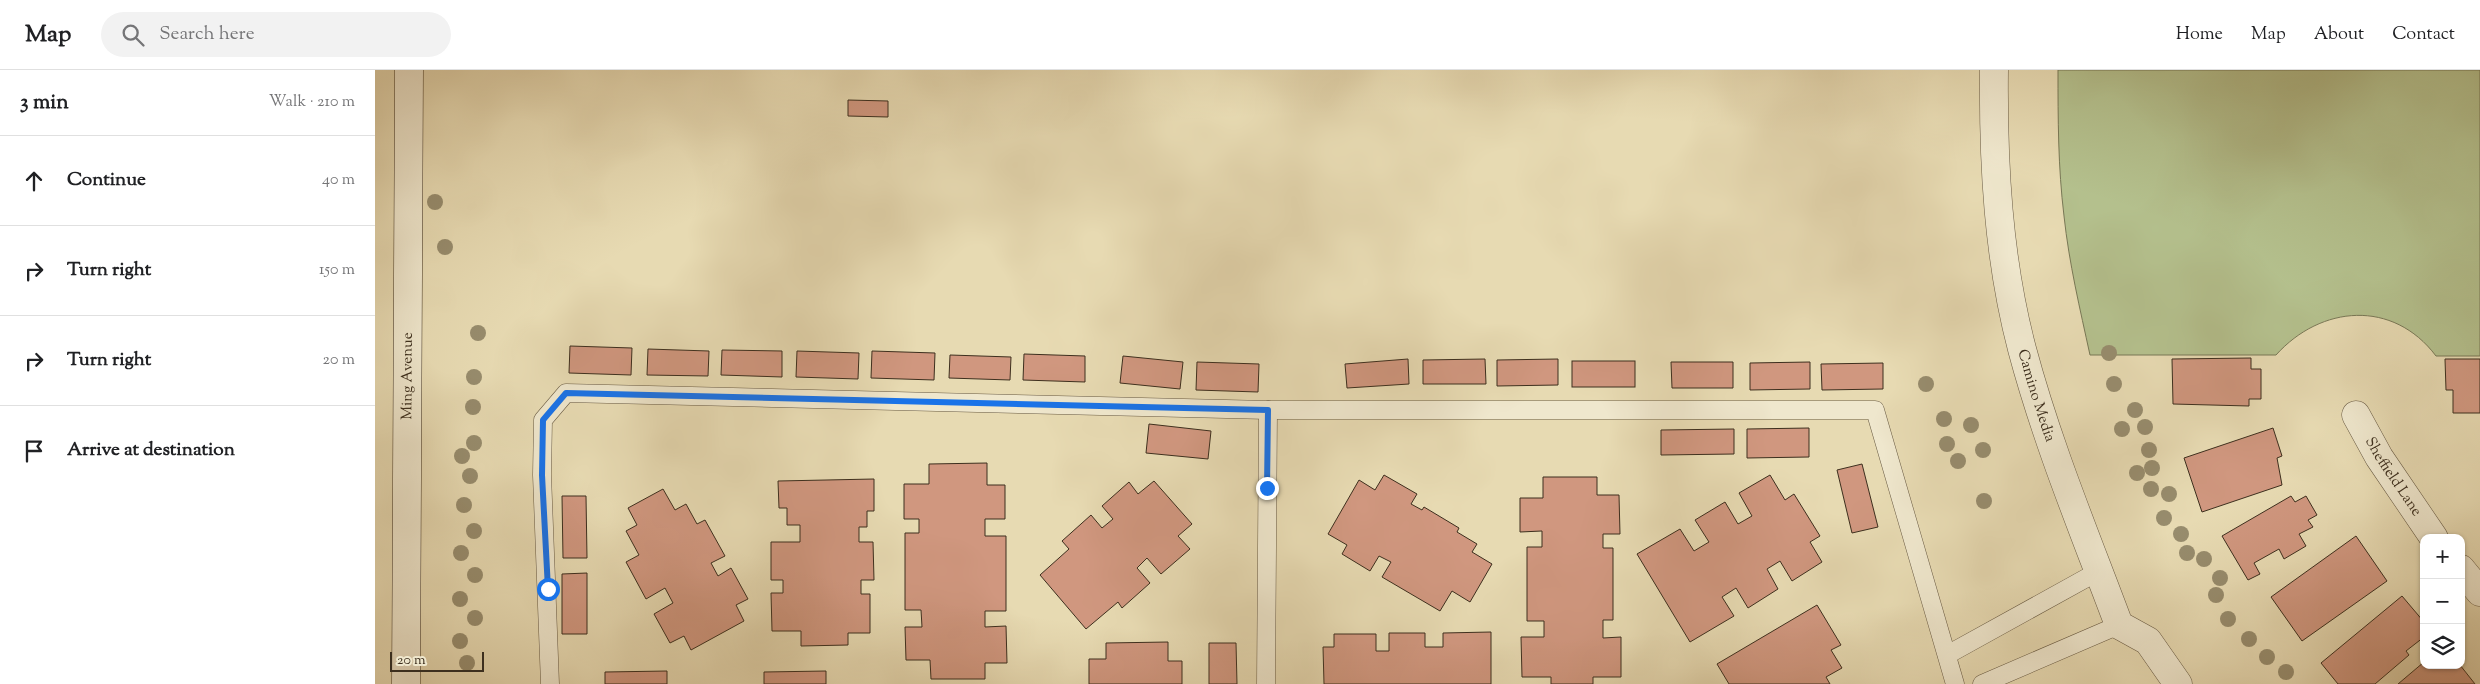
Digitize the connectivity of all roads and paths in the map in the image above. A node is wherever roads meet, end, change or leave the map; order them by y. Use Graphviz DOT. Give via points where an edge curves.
graph roads {
  1 [pos="409,70"];
  2 [pos="1994,70"];
  3 [pos="1268,410"];
  4 [pos="2356,415"];
  5 [pos="2431,534"];
  6 [pos="2099,571"];
  7 [pos="2465,575"];
  8 [pos="2480,592"];
  9 [pos="2119,625"];
  10 [pos="1947,655"];
  11 [pos="406,684"];
  12 [pos="551,684"];
  13 [pos="1265,684"];
  14 [pos="1955,684"];
  15 [pos="1982,684"];
  16 [pos="2178,684"];
  1 -- 11 [label="street, Ming Avenue"];
  2 -- 6 [label="street, Camino Media" via="1995,180 2005,264 2021,347 2040,412"];
  3 -- 10 [label="lane" via="1875,410"];
  3 -- 12 [label="lane" via="566,393 543,420 542,475"];
  3 -- 13 [label="lane"];
  4 -- 5 [label="street, Sheffield Lane" via="2379,457"];
  6 -- 9 [label="street, Camino Media"];
  6 -- 10 [label="lane"];
  7 -- 8 [label="street"];
  9 -- 15 [label="lane"];
  9 -- 16 [label="street" via="2148,641"];
  10 -- 14 [label="lane"];
}
